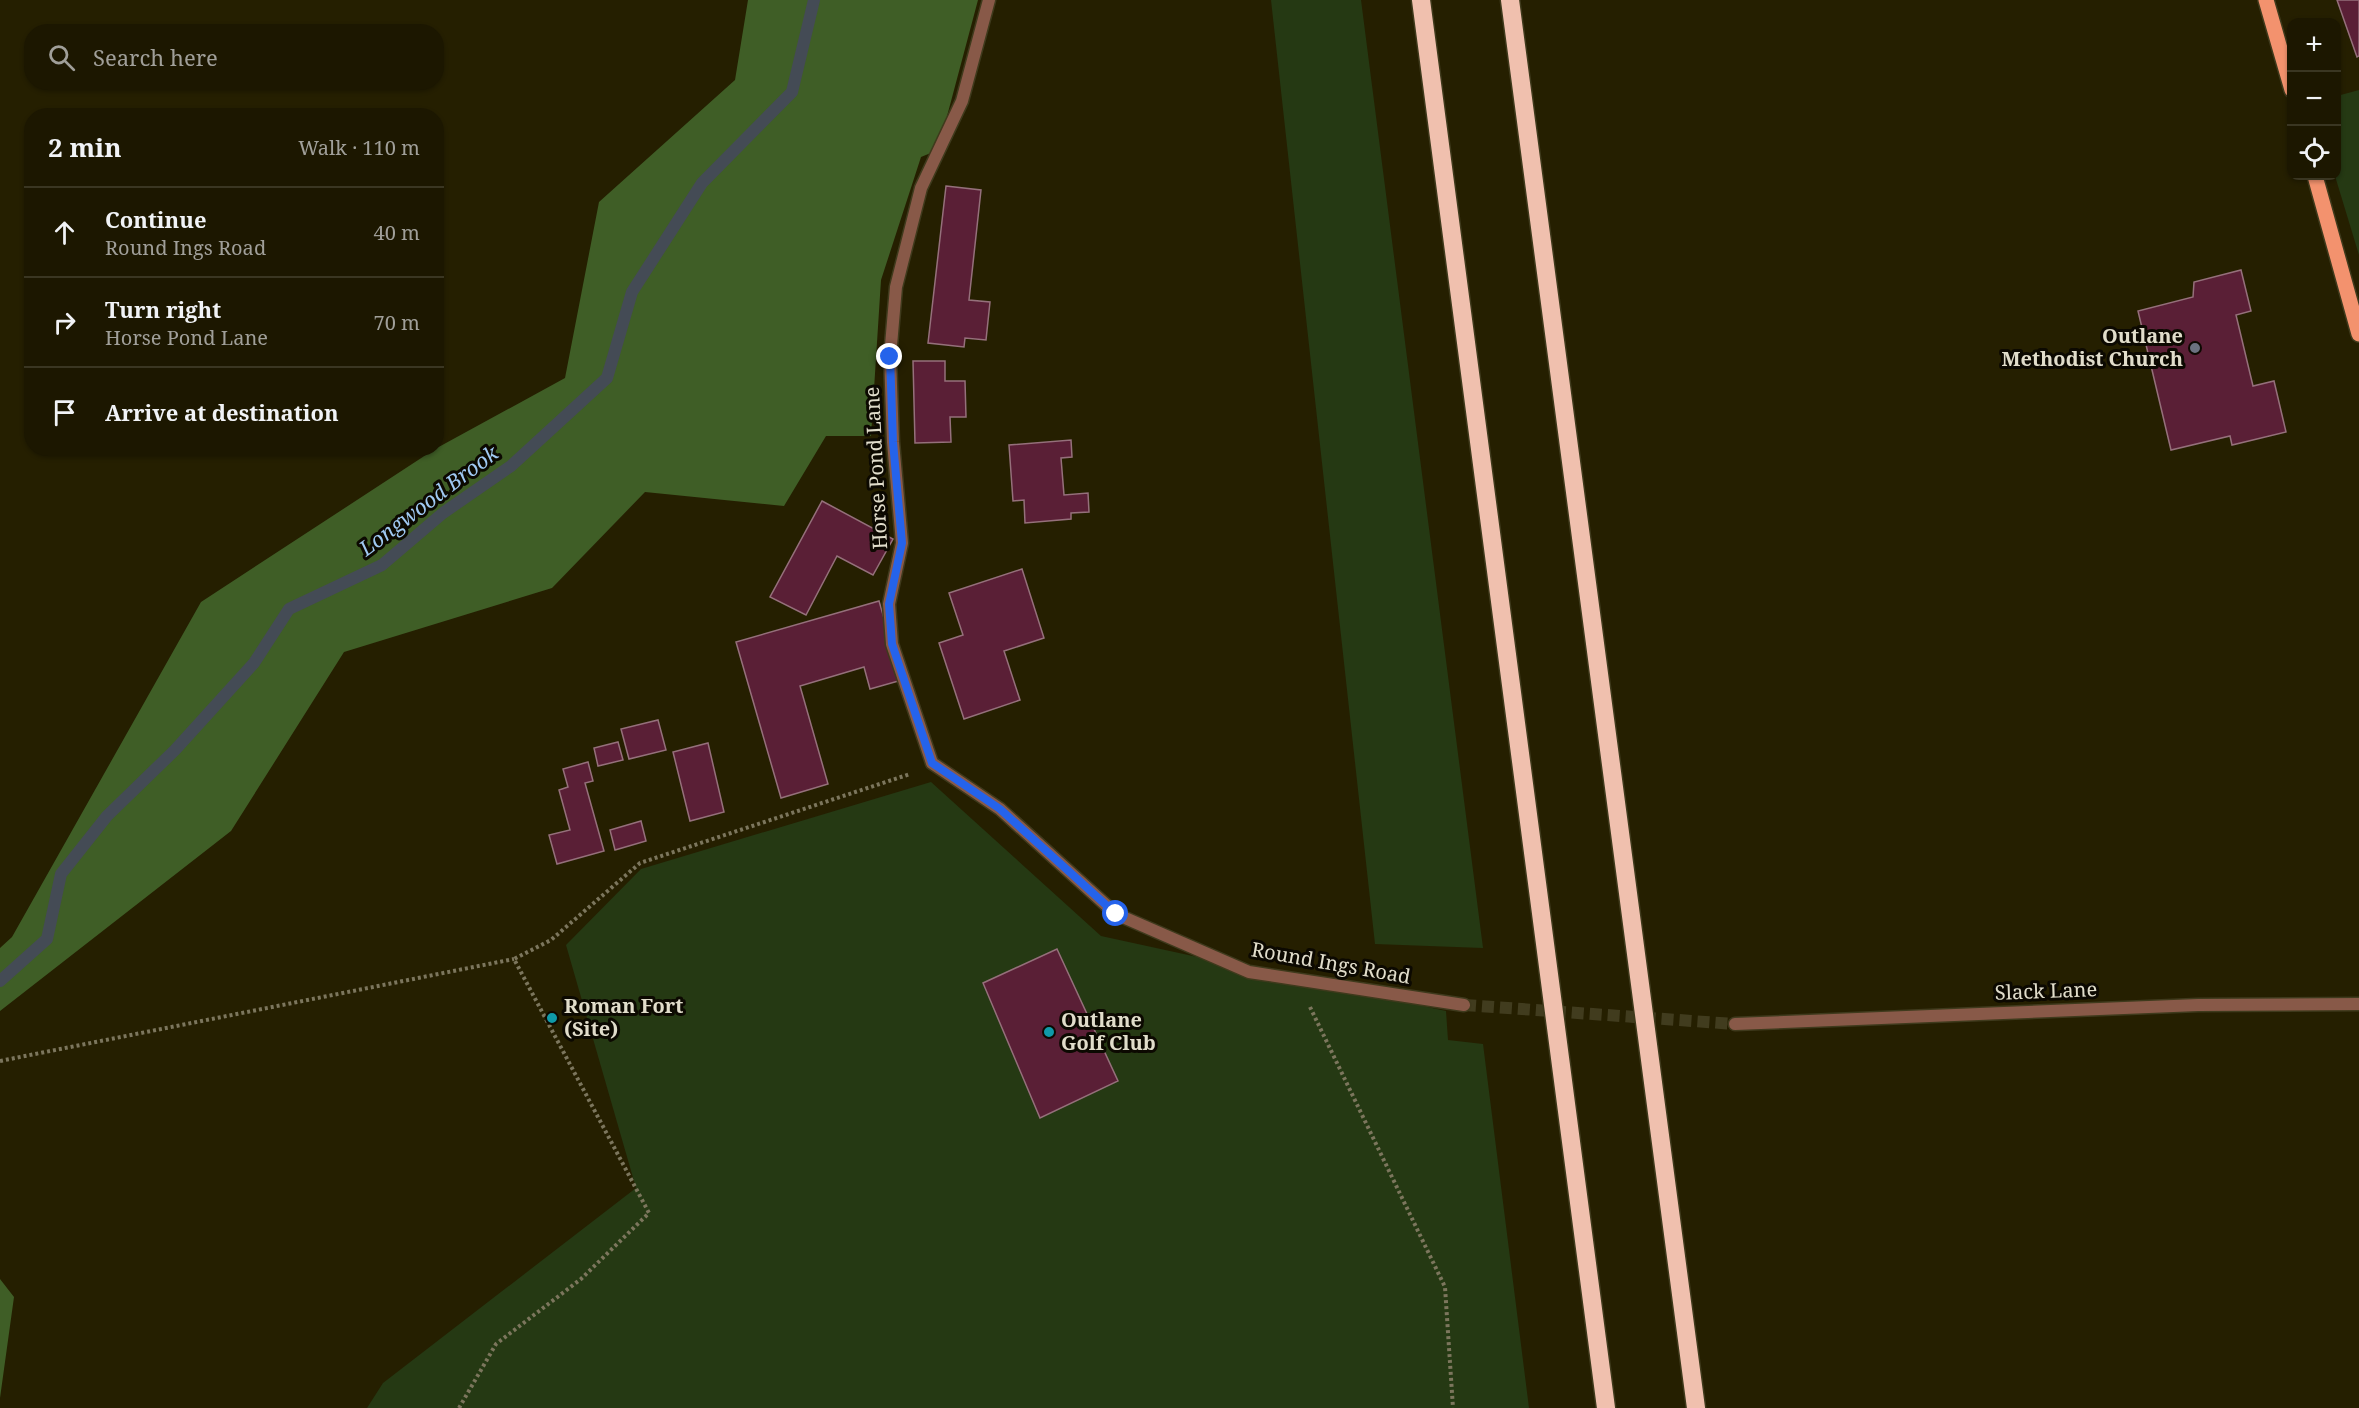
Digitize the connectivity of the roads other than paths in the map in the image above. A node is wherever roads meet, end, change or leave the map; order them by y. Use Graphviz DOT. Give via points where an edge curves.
graph roads {
  1 [pos="989,0"];
  2 [pos="1420,0"];
  3 [pos="1510,0"];
  4 [pos="2266,0"];
  5 [pos="2287,73"];
  6 [pos="2316,180"];
  7 [pos="2359,334"];
  8 [pos="932,763"];
  9 [pos="2359,1004"];
  10 [pos="1464,1005"];
  11 [pos="1734,1024"];
  12 [pos="1606,1408"];
  13 [pos="1695,1408"];
  1 -- 8 [label="street, Horse Pond Lane" via="962,101 921,188 896,287 890,357 902,543 889,604 890,626 892,644"];
  2 -- 12 [label="highway"];
  3 -- 13 [label="highway"];
  4 -- 5 [label="main road"];
  6 -- 7 [label="main road"];
  8 -- 10 [label="street, Round Ings Road" via="1000,809 1116,914 1249,972"];
  9 -- 11 [label="street, Slack Lane" via="2198,1005"];
}
